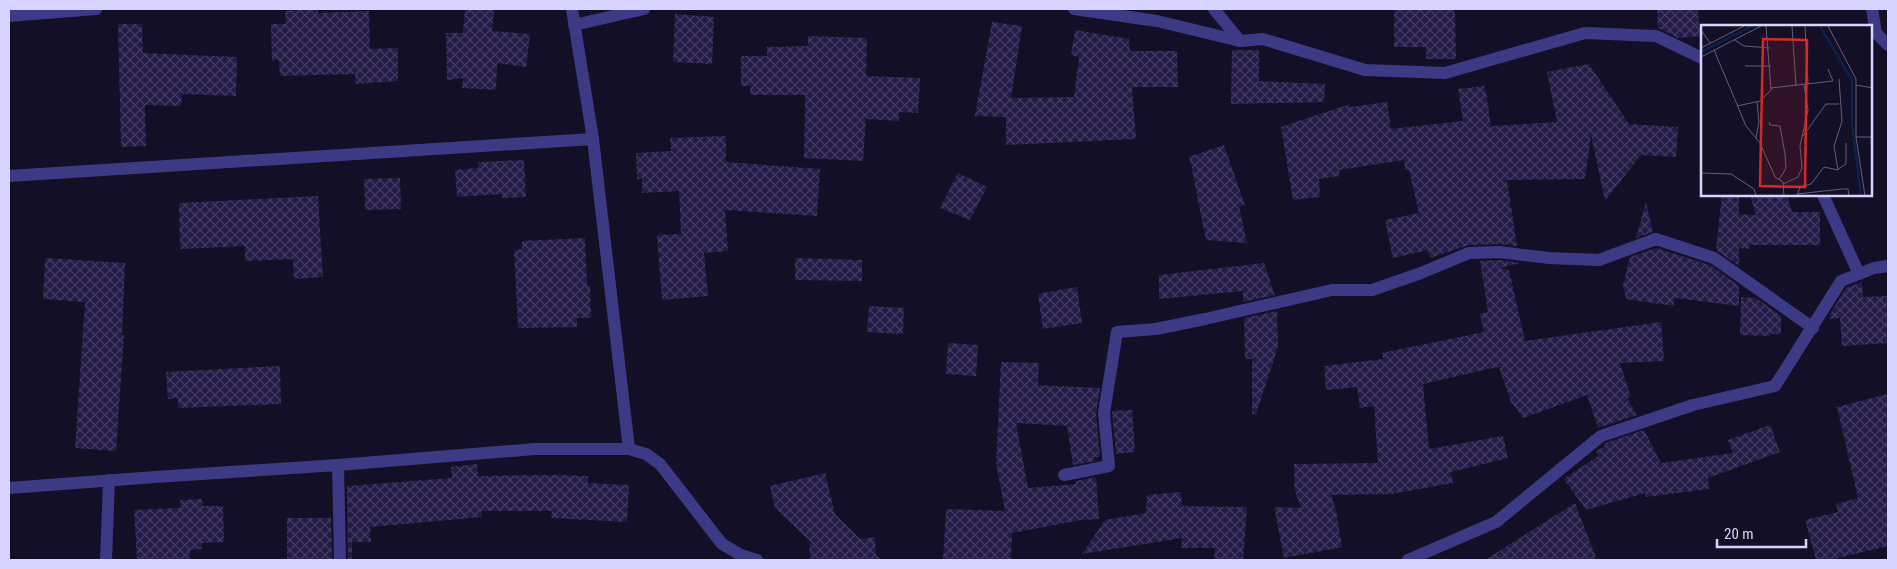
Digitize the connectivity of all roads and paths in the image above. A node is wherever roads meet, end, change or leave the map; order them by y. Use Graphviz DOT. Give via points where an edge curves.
graph roads {
  1 [pos="96,9"];
  2 [pos="572,9"];
  3 [pos="644,9"];
  4 [pos="1074,9"];
  5 [pos="1214,9"];
  6 [pos="1872,9"];
  7 [pos="9,16"];
  8 [pos="574,25"];
  9 [pos="1240,41"];
  10 [pos="1888,45"];
  11 [pos="1701,58"];
  12 [pos="593,139"];
  13 [pos="9,176"];
  14 [pos="1823,196"];
  15 [pos="1888,266"];
  16 [pos="1859,274"];
  17 [pos="1813,328"];
  18 [pos="629,449"];
  19 [pos="338,465"];
  20 [pos="1064,475"];
  21 [pos="109,480"];
  22 [pos="9,488"];
  23 [pos="106,560"];
  24 [pos="340,560"];
  25 [pos="757,560"];
  26 [pos="1408,560"];
  1 -- 7 [label="street"];
  2 -- 8 [label="street"];
  3 -- 8 [label="street"];
  4 -- 9 [label="street" via="1158,21"];
  5 -- 9 [label="street"];
  6 -- 10 [label="street" via="1876,33"];
  8 -- 12 [label="street"];
  9 -- 11 [label="street" via="1262,39 1365,70 1445,72 1586,33 1656,36"];
  12 -- 13 [label="street"];
  12 -- 18 [label="street"];
  14 -- 16 [label="street"];
  15 -- 16 [label="street"];
  16 -- 17 [label="street" via="1841,281"];
  17 -- 20 [label="street" via="1714,258 1656,239 1599,260 1499,252 1469,253 1372,290 1332,290 1205,319 1117,332 1104,413 1109,466"];
  17 -- 26 [label="street" via="1775,386 1693,405 1601,436 1496,522"];
  18 -- 19 [label="street" via="535,449"];
  18 -- 25 [label="street" via="646,454 660,464 722,544"];
  19 -- 21 [label="street"];
  19 -- 24 [label="street"];
  21 -- 22 [label="street"];
  21 -- 23 [label="street"];
}
